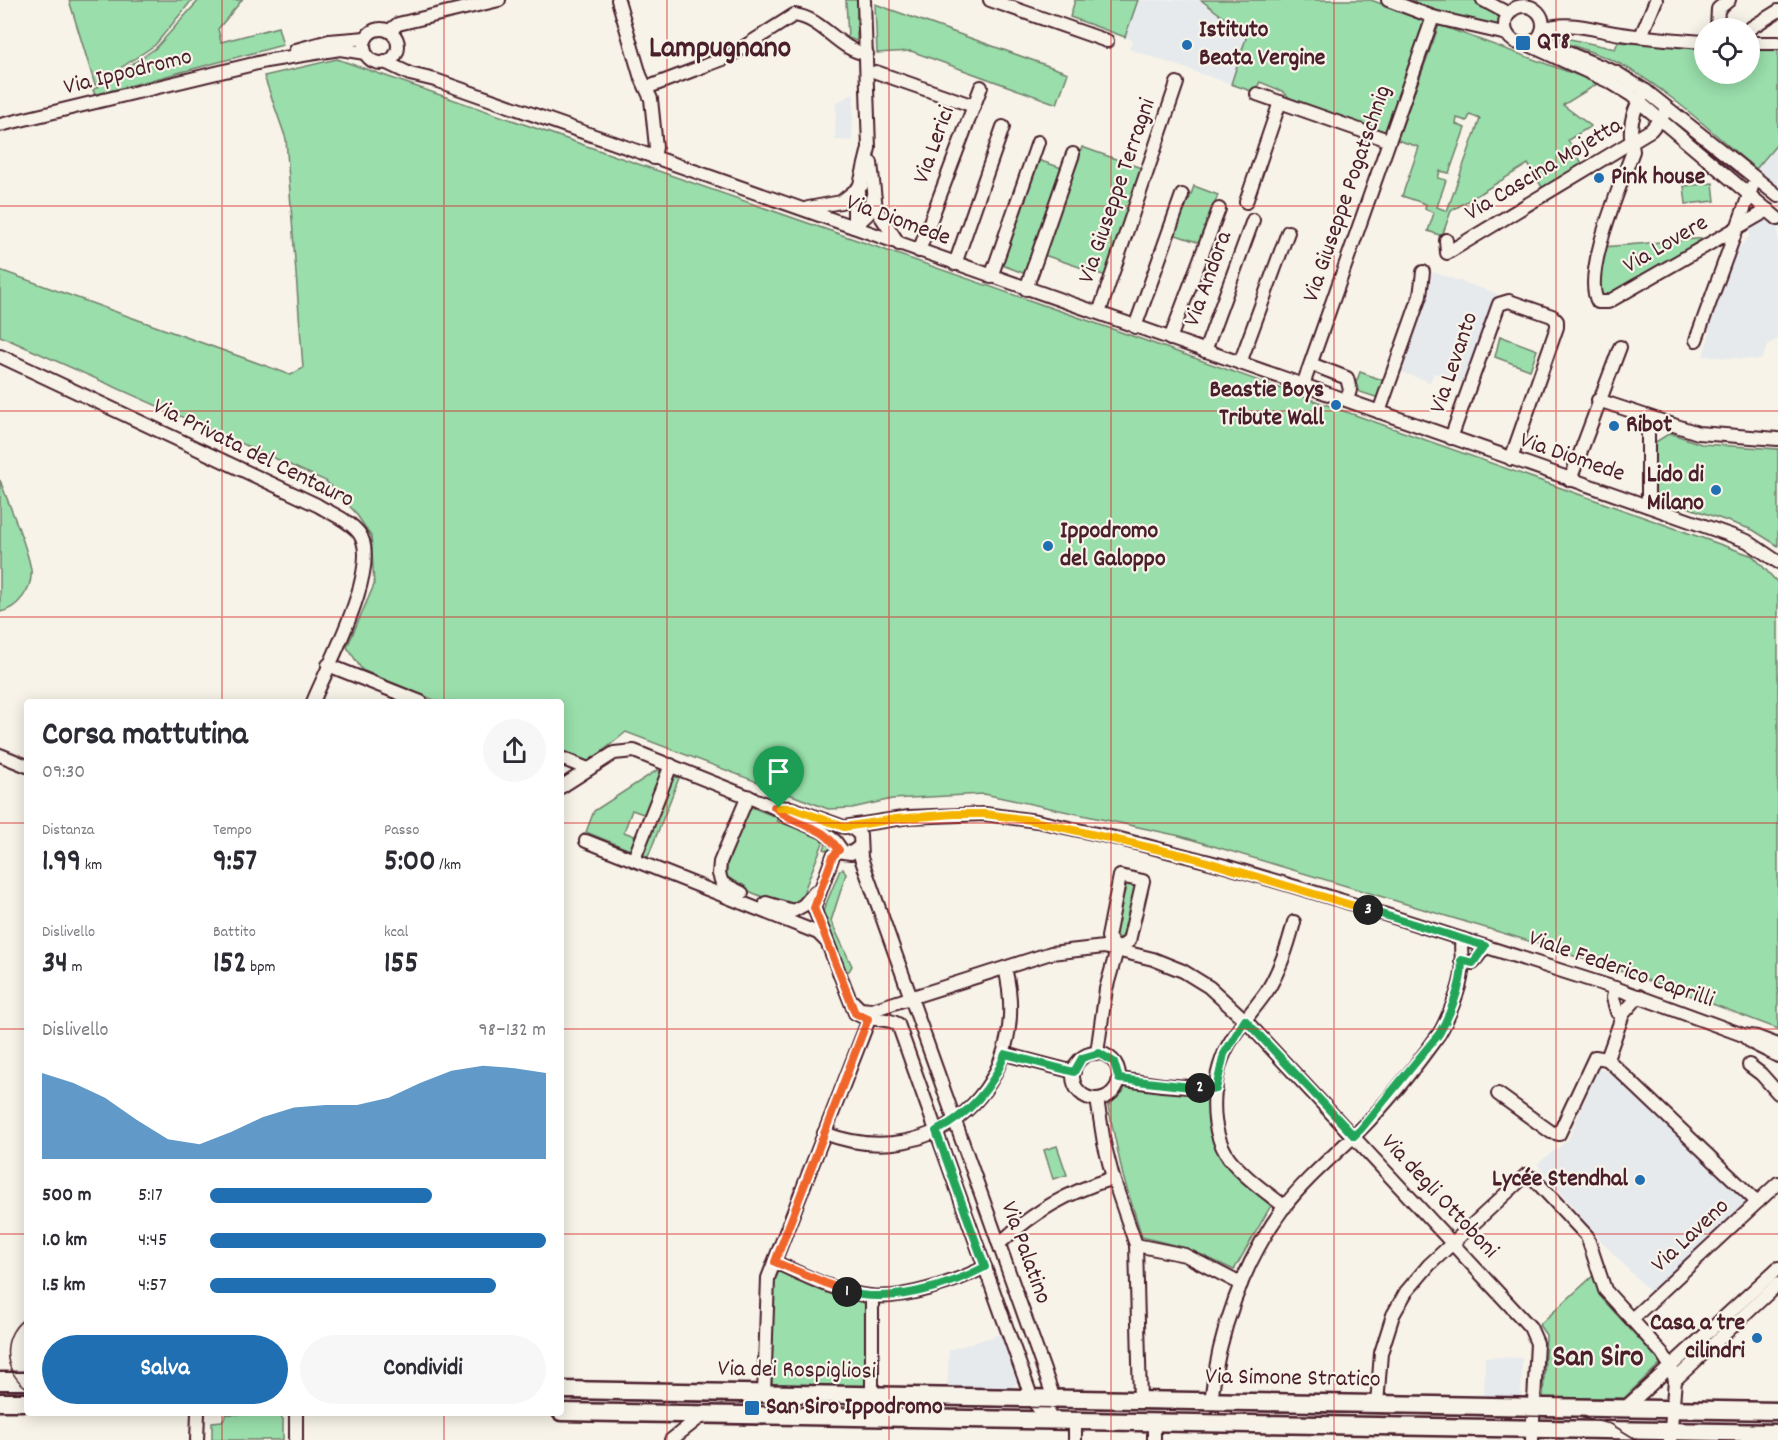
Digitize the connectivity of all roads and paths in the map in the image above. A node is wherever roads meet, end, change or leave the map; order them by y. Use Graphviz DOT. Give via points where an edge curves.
graph roads {
  1 [pos="499,0"];
  2 [pos="618,0"];
  3 [pos="864,0"];
  4 [pos="990,0"];
  5 [pos="1388,0"];
  6 [pos="1483,0"];
  7 [pos="1656,0"];
  8 [pos="1729,0"];
  9 [pos="1513,8"];
  10 [pos="1534,8"];
  11 [pos="1778,11"];
  12 [pos="1433,16"];
  13 [pos="1718,18"];
  14 [pos="1760,22"];
  15 [pos="1585,27"];
  16 [pos="1542,30"];
  17 [pos="389,31"];
  18 [pos="1507,34"];
  19 [pos="1641,36"];
  20 [pos="366,38"];
  21 [pos="1107,41"];
  22 [pos="1694,41"];
  23 [pos="1760,43"];
  24 [pos="1778,43"];
  25 [pos="1527,44"];
  26 [pos="365,53"];
  27 [pos="396,53"];
  28 [pos="867,54"];
  29 [pos="266,61"];
  30 [pos="385,62"];
  31 [pos="876,72"];
  32 [pos="435,80"];
  33 [pos="1177,83"];
  34 [pos="981,87"];
  35 [pos="646,88"];
  36 [pos="1257,94"];
  37 [pos="1642,95"];
  38 [pos="1280,102"];
  39 [pos="968,104"];
  40 [pos="1669,108"];
  41 [pos="1660,120"];
  42 [pos="0,125"];
  43 [pos="1003,127"];
  44 [pos="1388,140"];
  45 [pos="1631,141"];
  46 [pos="1038,142"];
  47 [pos="1074,154"];
  48 [pos="654,158"];
  49 [pos="1758,179"];
  50 [pos="868,184"];
  51 [pos="1748,193"];
  52 [pos="1182,195"];
  53 [pos="1778,196"];
  54 [pos="1246,202"];
  55 [pos="803,208"];
  56 [pos="1219,208"];
  57 [pos="1768,210"];
  58 [pos="1778,219"];
  59 [pos="1253,220"];
  60 [pos="854,228"];
  61 [pos="1735,229"];
  62 [pos="1288,232"];
  63 [pos="1446,240"];
  64 [pos="899,244"];
  65 [pos="919,252"];
  66 [pos="955,264"];
  67 [pos="1423,272"];
  68 [pos="992,277"];
  69 [pos="1026,289"];
  70 [pos="1099,314"];
  71 [pos="1135,327"];
  72 [pos="1170,339"];
  73 [pos="1696,340"];
  74 [pos="1620,347"];
  75 [pos="1205,351"];
  76 [pos="0,356"];
  77 [pos="1240,363"];
  78 [pos="1311,364"];
  79 [pos="1303,386"];
  80 [pos="1347,400"];
  81 [pos="1598,400"];
  82 [pos="1379,412"];
  83 [pos="1645,416"];
  84 [pos="1672,424"];
  85 [pos="1451,438"];
  86 [pos="1778,439"];
  87 [pos="1648,440"];
  88 [pos="1511,459"];
  89 [pos="1570,480"];
  90 [pos="1648,506"];
  91 [pos="1778,562"];
  92 [pos="328,665"];
  93 [pos="315,699"];
  94 [pos="413,699"];
  95 [pos="0,755"];
  96 [pos="564,759"];
  97 [pos="24,765"];
  98 [pos="671,765"];
  99 [pos="588,769"];
  100 [pos="564,785"];
  101 [pos="748,796"];
  102 [pos="774,807"];
  103 [pos="896,819"];
  104 [pos="847,827"];
  105 [pos="586,841"];
  106 [pos="860,843"];
  107 [pos="837,845"];
  108 [pos="634,859"];
  109 [pos="820,886"];
  110 [pos="1294,922"];
  111 [pos="1462,939"];
  112 [pos="826,940"];
  113 [pos="1485,946"];
  114 [pos="1117,950"];
  115 [pos="1461,960"];
  116 [pos="1005,968"];
  117 [pos="1615,988"];
  118 [pos="1640,996"];
  119 [pos="905,999"];
  120 [pos="870,1014"];
  121 [pos="1623,1014"];
  122 [pos="1245,1020"];
  123 [pos="1743,1035"];
  124 [pos="1778,1045"];
  125 [pos="1097,1053"];
  126 [pos="1005,1054"];
  127 [pos="1778,1056"];
  128 [pos="1607,1059"];
  129 [pos="1749,1065"];
  130 [pos="1074,1072"];
  131 [pos="1119,1079"];
  132 [pos="1216,1089"];
  133 [pos="1778,1093"];
  134 [pos="1497,1094"];
  135 [pos="1097,1099"];
  136 [pos="955,1122"];
  137 [pos="936,1131"];
  138 [pos="824,1133"];
  139 [pos="1354,1136"];
  140 [pos="1113,1178"];
  141 [pos="1778,1183"];
  142 [pos="1757,1202"];
  143 [pos="1285,1207"];
  144 [pos="999,1244"];
  145 [pos="1453,1244"];
  146 [pos="1136,1245"];
  147 [pos="775,1262"];
  148 [pos="985,1267"];
  149 [pos="1778,1268"];
  150 [pos="1241,1284"];
  151 [pos="1778,1284"];
  152 [pos="872,1296"];
  153 [pos="1632,1319"];
  154 [pos="1671,1367"];
  155 [pos="1675,1380"];
  156 [pos="0,1381"];
  157 [pos="24,1381"];
  158 [pos="564,1390"];
  159 [pos="764,1394"];
  160 [pos="872,1396"];
  161 [pos="1032,1399"];
  162 [pos="1052,1399"];
  163 [pos="1140,1401"];
  164 [pos="0,1402"];
  165 [pos="24,1402"];
  166 [pos="1211,1402"];
  167 [pos="1377,1404"];
  168 [pos="1533,1407"];
  169 [pos="1624,1409"];
  170 [pos="1673,1410"];
  171 [pos="1692,1410"];
  172 [pos="1778,1411"];
  173 [pos="564,1412"];
  174 [pos="675,1414"];
  175 [pos="711,1414"];
  176 [pos="198,1416"];
  177 [pos="296,1416"];
  178 [pos="1047,1420"];
  179 [pos="1076,1421"];
  180 [pos="1154,1422"];
  181 [pos="681,1431"];
  182 [pos="1692,1431"];
  183 [pos="1778,1433"];
  184 [pos="1533,1434"];
  185 [pos="1671,1436"];
  186 [pos="197,1440"];
  187 [pos="296,1440"];
  188 [pos="671,1440"];
  189 [pos="1076,1440"];
  190 [pos="1154,1440"];
  1 -- 17 [label="street" via="398,24"];
  2 -- 35 [label="street"];
  3 -- 28 [label="street"];
  4 -- 21 [label="street"];
  5 -- 12 [label="street"];
  6 -- 9 [label="street"];
  7 -- 19 [label="street"];
  8 -- 13 [label="street" via="1718,9"];
  9 -- 10 [label="street"];
  9 -- 18 [label="street" via="1505,24"];
  10 -- 15 [label="street"];
  10 -- 16 [label="street"];
  11 -- 14 [label="street"];
  12 -- 18 [label="street"];
  12 -- 44 [label="street, Via Giuseppe Pogatschnig"];
  15 -- 16 [label="street" via="1559,25"];
  15 -- 19 [label="street"];
  16 -- 25 [label="street" via="1537,39"];
  16 -- 37 [label="street" via="1551,46 1617,72"];
  17 -- 20 [label="street" via="377,29"];
  17 -- 27 [label="street" via="397,41"];
  18 -- 25 [label="street" via="1514,42"];
  19 -- 22 [label="street"];
  20 -- 26 [label="street"];
  20 -- 29 [label="street, Via Ippodromo" via="320,43"];
  23 -- 24 [label="street"];
  25 -- 37 [label="street"];
  26 -- 29 [label="street, Via Ippodromo" via="340,49"];
  26 -- 30 [label="street" via="374,61"];
  27 -- 30 [label="street"];
  27 -- 32 [label="street, Via Diomede" via="403,63"];
  28 -- 35 [label="street" via="848,48 828,31 794,15 718,61"];
  28 -- 50 [label="street"];
  29 -- 42 [label="street, Via Ippodromo"];
  30 -- 32 [label="street, Via Diomede"];
  31 -- 39 [label="street"];
  32 -- 48 [label="street, Via Diomede"];
  33 -- 70 [label="street, Via Giuseppe Terragni"];
  34 -- 65 [label="street, Via Lerici"];
  35 -- 48 [label="street" via="651,99"];
  36 -- 38 [label="street"];
  37 -- 40 [label="street"];
  37 -- 41 [label="street"];
  37 -- 45 [label="street" via="1630,130"];
  38 -- 44 [label="street"];
  38 -- 54 [label="street"];
  40 -- 41 [label="street, Via Cascina Mojetta"];
  40 -- 49 [label="street"];
  41 -- 45 [label="street, Via Cascina Mojetta"];
  41 -- 51 [label="street"];
  43 -- 66 [label="street"];
  44 -- 78 [label="street, Via Giuseppe Pogatschnig"];
  45 -- 61 [label="street, Via Lovere" via="1633,151 1595,261 1595,295 1601,303"];
  45 -- 63 [label="street, Via Cascina Mojetta" via="1447,253"];
  46 -- 68 [label="street"];
  47 -- 69 [label="street"];
  48 -- 55 [label="street, Via Diomede"];
  49 -- 51 [label="street, Via Lovere"];
  49 -- 53 [label="street"];
  50 -- 55 [label="street" via="841,202"];
  50 -- 60 [label="street" via="867,214"];
  50 -- 64 [label="street" via="876,209"];
  51 -- 57 [label="street"];
  51 -- 61 [label="street, Via Lovere"];
  52 -- 71 [label="street"];
  55 -- 60 [label="street, Via Diomede"];
  56 -- 72 [label="street"];
  57 -- 58 [label="street"];
  57 -- 61 [label="street"];
  59 -- 75 [label="street, Via Andora"];
  60 -- 64 [label="street, Via Diomede"];
  61 -- 73 [label="street"];
  62 -- 77 [label="street"];
  64 -- 65 [label="street, Via Diomede"];
  65 -- 66 [label="street, Via Diomede"];
  66 -- 68 [label="street, Via Diomede"];
  67 -- 82 [label="street" via="1420,296"];
  68 -- 69 [label="street, Via Diomede"];
  69 -- 70 [label="street, Via Diomede"];
  70 -- 71 [label="street, Via Diomede"];
  71 -- 72 [label="street, Via Diomede"];
  72 -- 75 [label="street, Via Diomede"];
  74 -- 81 [label="street"];
  75 -- 77 [label="street, Via Diomede"];
  76 -- 92 [label="street, Via Privata del Centauro" via="317,505 358,532 365,550 365,571"];
  77 -- 79 [label="street, Via Diomede"];
  78 -- 79 [label="street, Via Giuseppe Pogatschnig"];
  78 -- 80 [label="street" via="1347,378"];
  79 -- 80 [label="street, Via Diomede"];
  80 -- 82 [label="street, Via Diomede"];
  81 -- 83 [label="street"];
  81 -- 89 [label="street"];
  82 -- 85 [label="street, Via Diomede"];
  83 -- 84 [label="street"];
  83 -- 87 [label="street"];
  84 -- 86 [label="street" via="1706,434"];
  84 -- 87 [label="street" via="1656,429"];
  85 -- 88 [label="street, Via Diomede"];
  85 -- 88 [label="street, Via Levanto" via="1500,302 1509,301 1556,319 1557,327"];
  87 -- 90 [label="street"];
  88 -- 89 [label="street, Via Diomede"];
  89 -- 90 [label="street, Via Diomede"];
  90 -- 91 [label="street, Via Diomede" via="1747,541"];
  92 -- 93 [label="street, Via Privata del Centauro"];
  92 -- 94 [label="street"];
  95 -- 97 [label="street"];
  96 -- 99 [label="street"];
  98 -- 99 [label="street" via="624,750"];
  98 -- 101 [label="street"];
  98 -- 108 [label="street"];
  99 -- 100 [label="street"];
  101 -- 102 [label="street"];
  101 -- 109 [label="street" via="720,862 722,883 788,911 798,909"];
  102 -- 104 [label="street" via="792,808"];
  102 -- 107 [label="street" via="788,818 823,832"];
  103 -- 104 [label="street, Viale Federico Caprilli"];
  103 -- 106 [label="street, Viale Federico Caprilli" via="880,825"];
  103 -- 111 [label="street, Viale Federico Caprilli" via="977,814 1051,824 1238,870"];
  104 -- 106 [label="street" via="858,831"];
  104 -- 107 [label="street" via="837,833"];
  105 -- 108 [label="street"];
  106 -- 107 [label="street" via="850,853"];
  106 -- 119 [label="street, Via Palatino"];
  107 -- 109 [label="street"];
  108 -- 112 [label="street" via="810,929"];
  109 -- 112 [label="street" via="814,908"];
  110 -- 122 [label="street" via="1279,967"];
  111 -- 113 [label="street, Viale Federico Caprilli"];
  111 -- 115 [label="street"];
  112 -- 120 [label="street" via="851,1000"];
  113 -- 115 [label="street" via="1473,963"];
  113 -- 117 [label="street, Viale Federico Caprilli"];
  114 -- 114 [label="street" via="1129,941 1143,880 1120,876 1108,936"];
  114 -- 116 [label="street, Via degli Ottoboni" via="1073,948"];
  114 -- 122 [label="street, Via degli Ottoboni" via="1183,971 1209,987"];
  114 -- 125 [label="street" via="1106,989"];
  115 -- 139 [label="street" via="1461,976 1439,1034"];
  116 -- 119 [label="street, Via degli Ottoboni"];
  116 -- 126 [label="street" via="1010,1008"];
  117 -- 118 [label="street, Viale Federico Caprilli"];
  117 -- 121 [label="street" via="1614,1005"];
  118 -- 121 [label="street"];
  118 -- 123 [label="street, Viale Federico Caprilli"];
  119 -- 120 [label="street, Via degli Ottoboni"];
  119 -- 136 [label="street, Via Palatino" via="916,1012"];
  120 -- 137 [label="street, Via Palatino" via="898,1024"];
  120 -- 138 [label="street"];
  121 -- 128 [label="street"];
  122 -- 132 [label="street" via="1224,1054"];
  122 -- 139 [label="street, Via degli Ottoboni"];
  123 -- 124 [label="street, Viale Federico Caprilli"];
  123 -- 127 [label="street, Viale Federico Caprilli"];
  125 -- 130 [label="street" via="1082,1058"];
  125 -- 131 [label="street" via="1113,1060"];
  126 -- 130 [label="street"];
  126 -- 136 [label="street" via="994,1079"];
  128 -- 134 [label="street" via="1595,1057 1559,1134"];
  128 -- 142 [label="street"];
  129 -- 133 [label="street"];
  130 -- 135 [label="street" via="1080,1092"];
  131 -- 132 [label="street"];
  131 -- 135 [label="street" via="1112,1093"];
  132 -- 143 [label="street" via="1216,1117 1228,1156"];
  135 -- 140 [label="street"];
  136 -- 137 [label="street"];
  136 -- 144 [label="street, Via Palatino"];
  137 -- 138 [label="street" via="882,1143 857,1142"];
  137 -- 148 [label="street, Via Palatino"];
  138 -- 147 [label="street"];
  139 -- 143 [label="street" via="1322,1164"];
  139 -- 145 [label="street, Via degli Ottoboni"];
  140 -- 144 [label="street" via="1053,1202"];
  140 -- 146 [label="street"];
  141 -- 142 [label="street, Via Laveno"];
  142 -- 153 [label="street, Via Laveno"];
  143 -- 150 [label="street"];
  144 -- 162 [label="street, Via Palatino"];
  145 -- 153 [label="street" via="1526,1175 1587,1236 1605,1290"];
  145 -- 167 [label="street" via="1417,1277 1393,1316 1381,1353"];
  145 -- 168 [label="street, Via degli Ottoboni" via="1530,1327 1537,1343"];
  146 -- 150 [label="street" via="1185,1255"];
  146 -- 163 [label="street"];
  147 -- 152 [label="street" via="835,1288"];
  147 -- 159 [label="street" via="766,1284"];
  148 -- 152 [label="street" via="937,1285"];
  148 -- 161 [label="street, Via Palatino"];
  149 -- 154 [label="street"];
  150 -- 166 [label="street" via="1221,1345"];
  151 -- 155 [label="street"];
  152 -- 160 [label="street"];
  153 -- 154 [label="street"];
  154 -- 155 [label="street"];
  154 -- 169 [label="street"];
  155 -- 170 [label="street"];
  156 -- 157 [label="main road"];
  158 -- 159 [label="main road, Via dei Rospigliosi"];
  159 -- 160 [label="main road, Via dei Rospigliosi"];
  160 -- 161 [label="main road, Via dei Rospigliosi"];
  161 -- 162 [label="main road, Via dei Rospigliosi"];
  161 -- 178 [label="street"];
  162 -- 163 [label="main road, Via Simone Stratico"];
  162 -- 178 [label="street"];
  163 -- 166 [label="main road, Via Simone Stratico"];
  164 -- 165 [label="main road"];
  166 -- 167 [label="main road, Via Simone Stratico"];
  167 -- 168 [label="main road, Via Simone Stratico"];
  168 -- 169 [label="main road, Via Simone Stratico"];
  168 -- 184 [label="street"];
  169 -- 170 [label="main road, Via Simone Stratico"];
  170 -- 171 [label="main road, Via Simone Stratico"];
  170 -- 185 [label="street"];
  171 -- 172 [label="main road, Via Simone Stratico"];
  171 -- 182 [label="main road"];
  173 -- 174 [label="main road, Via dei Rospigliosi"];
  174 -- 175 [label="main road, Via dei Rospigliosi"];
  174 -- 181 [label="street" via="680,1418"];
  175 -- 178 [label="main road, Via dei Rospigliosi"];
  175 -- 181 [label="street"];
  176 -- 186 [label="street"];
  177 -- 187 [label="street"];
  178 -- 179 [label="main road, Via dei Rospigliosi"];
  179 -- 180 [label="main road, Via Simone Stratico"];
  179 -- 189 [label="street"];
  180 -- 184 [label="main road, Via Simone Stratico"];
  180 -- 190 [label="street"];
  181 -- 188 [label="street"];
  182 -- 183 [label="main road, Via Simone Stratico"];
  182 -- 185 [label="main road, Via Simone Stratico"];
  184 -- 185 [label="main road, Via Simone Stratico"];
}
